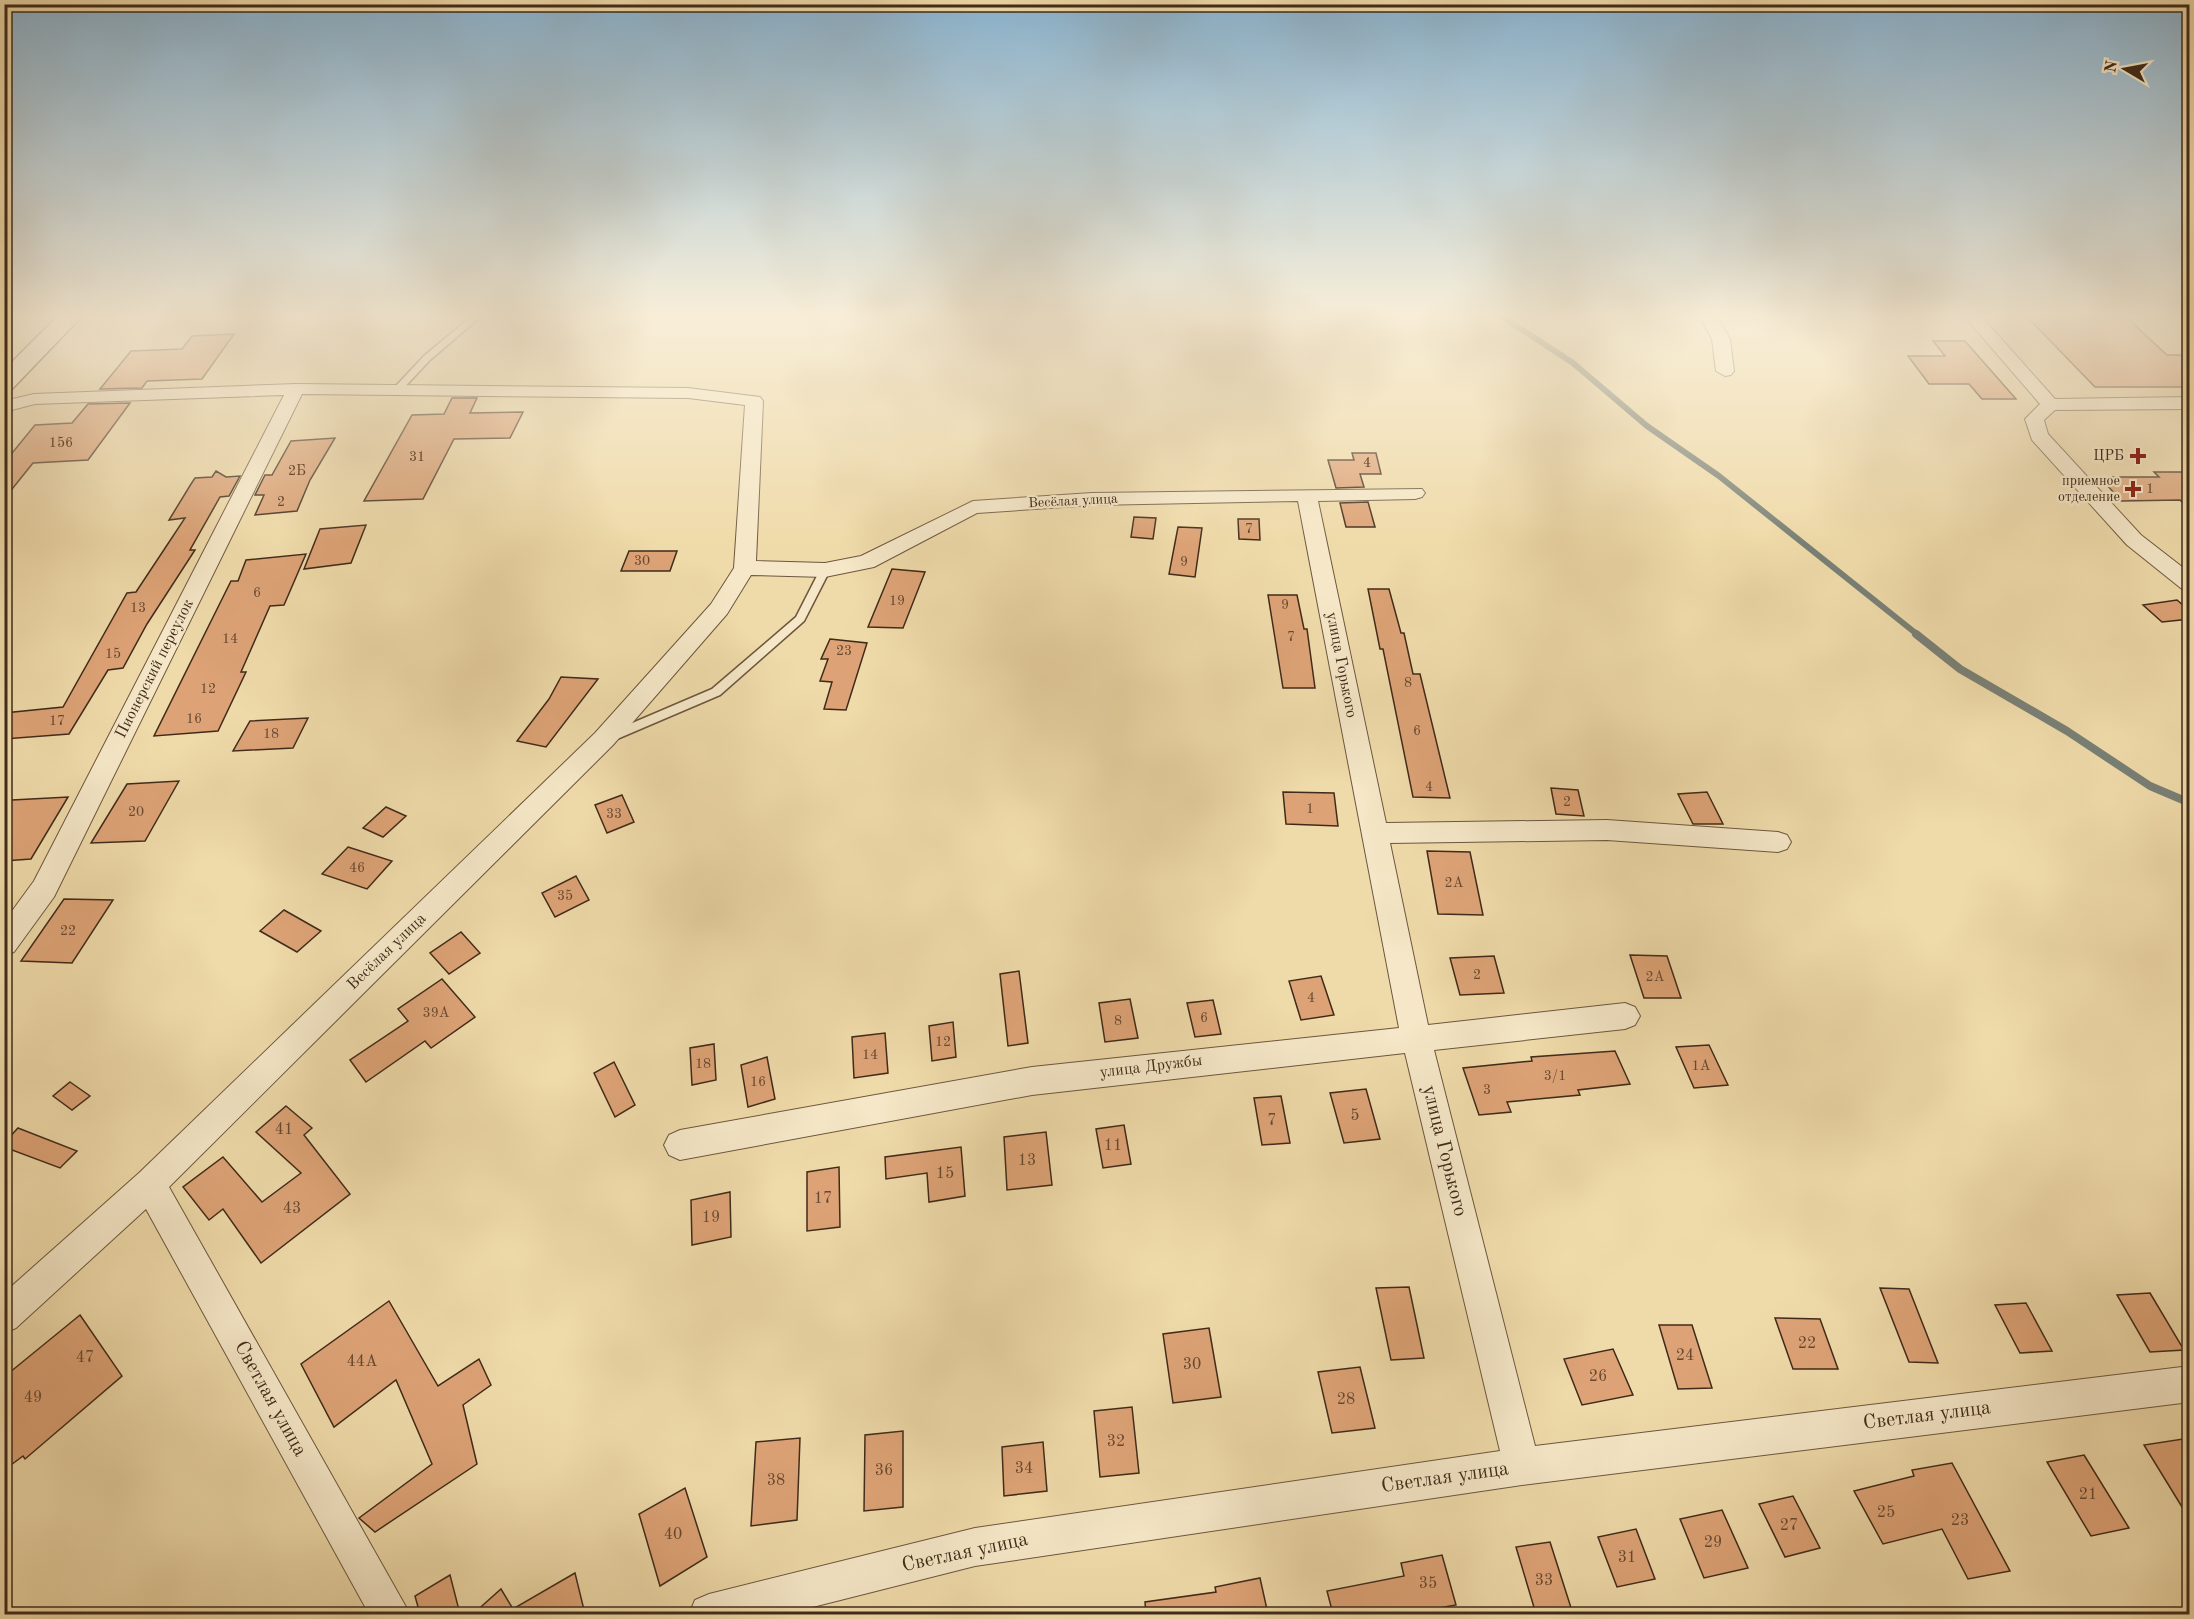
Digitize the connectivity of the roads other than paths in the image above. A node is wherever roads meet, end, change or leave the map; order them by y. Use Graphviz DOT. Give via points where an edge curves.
graph roads {
  1 [pos="203,393"];
  2 [pos="294,393"];
  3 [pos="645,393"];
  4 [pos="2039,393"];
  5 [pos="2190,402"];
  6 [pos="2050,405"];
  7 [pos="4,407"];
  8 [pos="1415,493"];
  9 [pos="1307,496"];
  10 [pos="746,568"];
  11 [pos="825,570"];
  12 [pos="2190,584"];
  13 [pos="604,739"];
  14 [pos="1374,833"];
  15 [pos="1778,842"];
  16 [pos="4,944"];
  17 [pos="1625,1016"];
  18 [pos="1416,1037"];
  19 [pos="680,1144"];
  20 [pos="150,1184"];
  21 [pos="4,1316"];
  22 [pos="2190,1384"];
  23 [pos="1522,1466"];
  24 [pos="390,1614"];
  25 [pos="709,1614"];
  1 -- 7 [label="street" via="34,399"];
  2 -- 16 [label="street, Пионерский переулок" via="44,889"];
  3 -- 10 [label="street, Весёлая улица" via="754,400"];
  4 -- 6 [label="street"];
  5 -- 6 [label="street"];
  6 -- 12 [label="street" via="2034,419 2039,436 2134,540"];
  8 -- 9 [label="street, Весёлая улица"];
  9 -- 11 [label="street, Весёлая улица" via="1092,500 973,507 867,562"];
  9 -- 14 [label="street, улица Горького"];
  10 -- 11 [label="street, Весёлая улица"];
  10 -- 13 [label="street, Весёлая улица" via="720,609"];
  11 -- 13 [label="lane" via="801,619 716,692"];
  13 -- 20 [label="street, Весёлая улица"];
  14 -- 15 [label="street" via="1607,830"];
  14 -- 18 [label="street, улица Горького"];
  17 -- 18 [label="street, улица Дружбы"];
  18 -- 19 [label="street, улица Дружбы" via="1032,1081"];
  18 -- 23 [label="street, улица Горького"];
  20 -- 21 [label="street, Весёлая улица"];
  20 -- 24 [label="street, Светлая улица"];
  22 -- 23 [label="street, Светлая улица"];
  23 -- 25 [label="street, Светлая улица" via="975,1547"];
}
